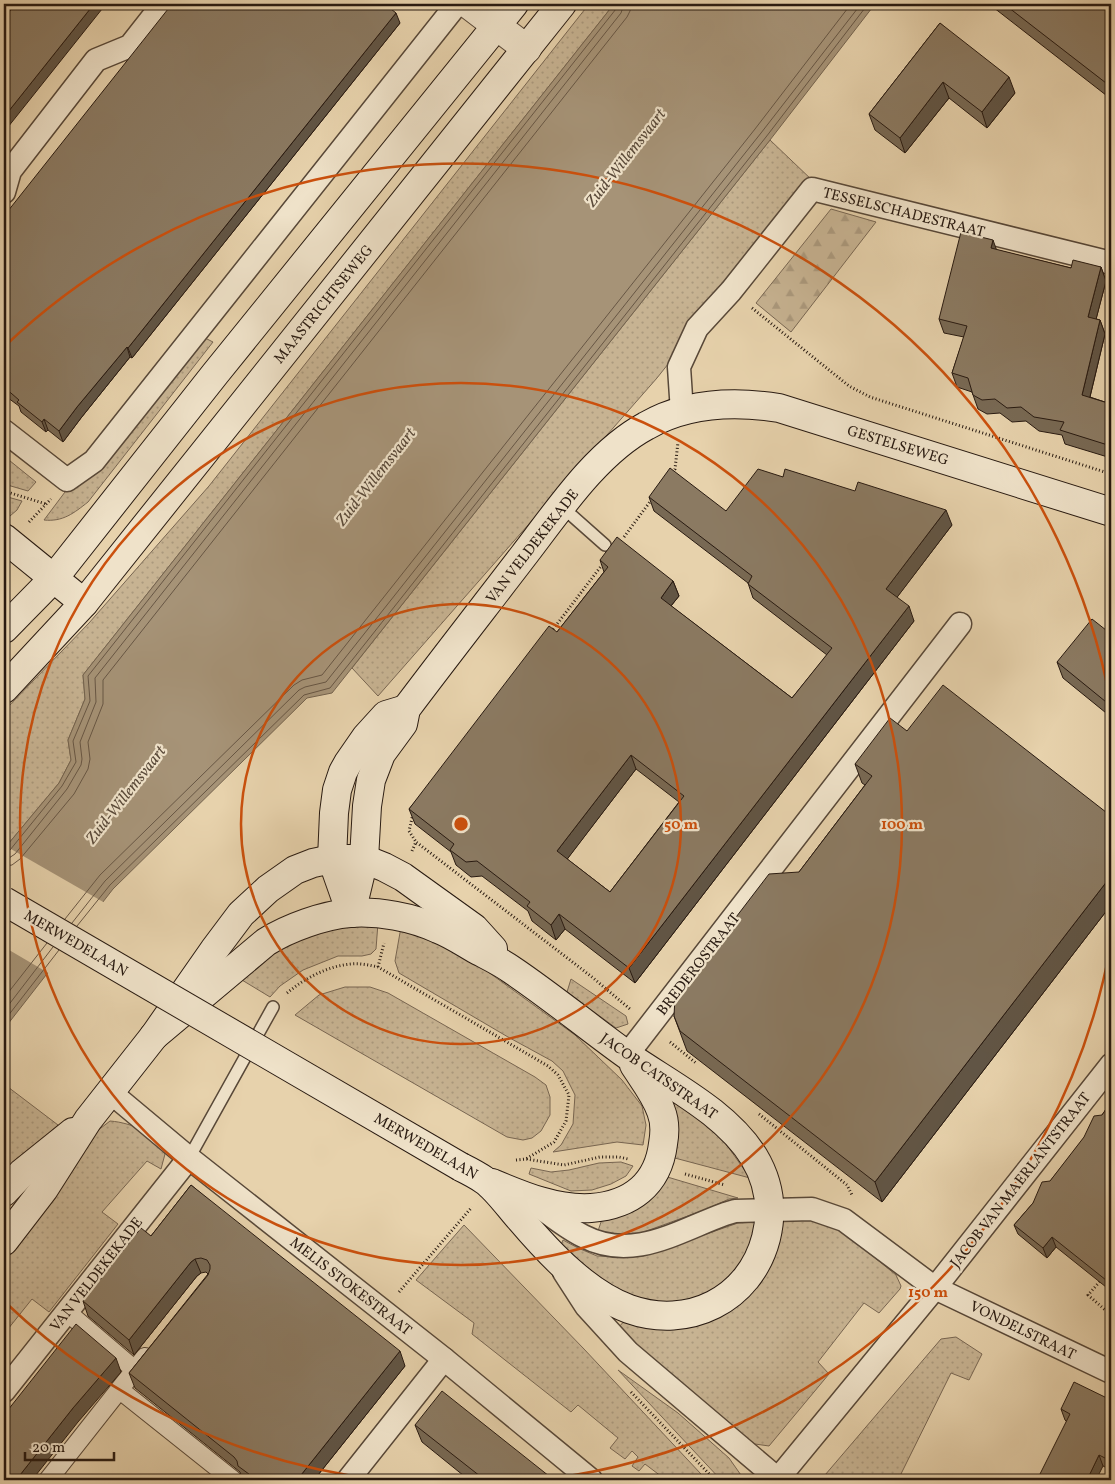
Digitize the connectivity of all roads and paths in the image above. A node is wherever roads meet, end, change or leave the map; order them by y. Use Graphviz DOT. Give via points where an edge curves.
graph roads {
  1 [pos="163,4"];
  2 [pos="457,4"];
  3 [pos="468,4"];
  4 [pos="514,4"];
  5 [pos="562,4"];
  6 [pos="497,25"];
  7 [pos="527,48"];
  8 [pos="4,192"];
  9 [pos="1111,263"];
  10 [pos="731,291"];
  11 [pos="682,412"];
  12 [pos="4,431"];
  13 [pos="1111,474"];
  14 [pos="669,476"];
  15 [pos="67,480"];
  16 [pos="4,491"];
  17 [pos="653,498"];
  18 [pos="46,504"];
  19 [pos="561,506"];
  20 [pos="1111,512"];
  21 [pos="7,540"];
  22 [pos="620,542"];
  23 [pos="605,545"];
  24 [pos="608,558"];
  25 [pos="54,578"];
  26 [pos="84,603"];
  27 [pos="960,624"];
  28 [pos="4,629"];
  29 [pos="548,636"];
  30 [pos="4,689"];
  31 [pos="406,709"];
  32 [pos="414,809"];
  33 [pos="416,842"];
  34 [pos="332,859"];
  35 [pos="364,859"];
  36 [pos="4,901"];
  37 [pos="351,913"];
  38 [pos="510,968"];
  39 [pos="273,1007"];
  40 [pos="154,1036"];
  41 [pos="628,1055"];
  42 [pos="1111,1065"];
  43 [pos="110,1092"];
  44 [pos="88,1120"];
  45 [pos="189,1158"];
  46 [pos="526,1159"];
  47 [pos="486,1181"];
  48 [pos="4,1192"];
  49 [pos="527,1198"];
  50 [pos="472,1207"];
  51 [pos="770,1210"];
  52 [pos="4,1241"];
  53 [pos="555,1257"];
  54 [pos="1106,1274"];
  55 [pos="934,1288"];
  56 [pos="383,1311"];
  57 [pos="67,1312"];
  58 [pos="1111,1315"];
  59 [pos="158,1341"];
  60 [pos="444,1359"];
  61 [pos="135,1370"];
  62 [pos="1111,1372"];
  63 [pos="625,1386"];
  64 [pos="120,1390"];
  65 [pos="4,1391"];
  66 [pos="709,1474"];
  67 [pos="48,1480"];
  68 [pos="233,1480"];
  69 [pos="348,1480"];
  70 [pos="591,1480"];
  71 [pos="704,1480"];
  72 [pos="715,1480"];
  73 [pos="778,1480"];
  1 -- 8 [label="street" via="130,46 96,60 10,171"];
  2 -- 15 [label="street" via="94,461"];
  3 -- 6 [label="main road"];
  4 -- 6 [label="main road"];
  5 -- 7 [label="main road, MAASTRICHTSEWEG"];
  6 -- 7 [label="main road"];
  6 -- 25 [label="main road"];
  7 -- 26 [label="main road, MAASTRICHTSEWEG"];
  9 -- 10 [label="street, TESSELSCHADESTRAAT" via="812,189"];
  10 -- 11 [label="street, TESSELSCHADESTRAAT" via="698,328 680,367"];
  10 -- 13 [label="path" via="849,386 870,397"];
  11 -- 14 [label="path" via="675,469"];
  11 -- 19 [label="main road, VAN VELDEKEKADE" via="646,425 623,440 602,458"];
  11 -- 20 [label="main road, GESTELSEWEG" via="734,403 779,408"];
  12 -- 15 [label="street"];
  15 -- 18 [label="path"];
  16 -- 18 [label="path"];
  17 -- 22 [label="path"];
  18 -- 21 [label="path"];
  19 -- 23 [label="lane"];
  19 -- 31 [label="main road, VAN VELDEKEKADE"];
  21 -- 25 [label="main road"];
  24 -- 29 [label="path"];
  25 -- 26 [label="main road"];
  25 -- 28 [label="main road"];
  26 -- 30 [label="main road, MAASTRICHTSEWEG"];
  27 -- 41 [label="street, BREDEROSTRAAT"];
  31 -- 34 [label="main road" via="386,715 353,754 343,772 335,801"];
  31 -- 35 [label="main road, VAN VELDEKEKADE" via="403,724 381,754 371,780 366,806"];
  32 -- 33 [label="path" via="409,831"];
  34 -- 35 [label="main road"];
  34 -- 37 [label="main road"];
  34 -- 40 [label="main road" via="295,870 254,901 214,950"];
  35 -- 37 [label="main road, VAN VELDEKEKADE"];
  35 -- 38 [label="main road, JACOB CATSSTRAAT" via="404,878 474,928"];
  36 -- 47 [label="main road, MERWEDELAAN, bridge"];
  37 -- 38 [label="main road, JACOB CATSSTRAAT" via="392,915 437,928"];
  37 -- 40 [label="main road" via="295,928 266,942"];
  38 -- 41 [label="main road, JACOB CATSSTRAAT"];
  39 -- 45 [label="lane"];
  39 -- 46 [label="path" via="306,979 325,971 351,964 378,967 548,1066 558,1075 569,1096 566,1121 554,1142"];
  40 -- 43 [label="main road"];
  41 -- 49 [label="main road" via="656,1099 664,1124 662,1152 652,1178 632,1197 606,1206 565,1206"];
  41 -- 51 [label="main road, JACOB CATSSTRAAT" via="716,1115 735,1132 755,1158 766,1182"];
  42 -- 55 [label="street, JACOB VAN MAERLANTSTRAAT"];
  43 -- 44 [label="main road"];
  43 -- 45 [label="street, MELIS STOKESTRAAT"];
  44 -- 48 [label="main road" via="22,1173"];
  44 -- 52 [label="main road" via="44,1189"];
  45 -- 56 [label="street, MELIS STOKESTRAAT"];
  45 -- 57 [label="street, VAN VELDEKEKADE"];
  47 -- 49 [label="main road"];
  47 -- 53 [label="main road, MERWEDELAAN"];
  49 -- 51 [label="street" via="584,1237 620,1246 643,1245 735,1211"];
  50 -- 56 [label="path"];
  51 -- 53 [label="main road, JACOB CATSSTRAAT" via="758,1260 729,1295 701,1311 672,1316 645,1314 617,1304 588,1286"];
  51 -- 55 [label="street" via="812,1209 844,1220"];
  53 -- 73 [label="street, MERWEDELAAN" via="586,1306 628,1352"];
  54 -- 58 [label="path" via="1088,1295"];
  55 -- 62 [label="street, VONDELSTRAAT"];
  55 -- 73 [label="street, JACOB VAN MAERLANTSTRAAT"];
  56 -- 60 [label="street, MELIS STOKESTRAAT"];
  57 -- 61 [label="street"];
  57 -- 65 [label="street, VAN VELDEKEKADE"];
  59 -- 61 [label="street"];
  60 -- 69 [label="street"];
  60 -- 70 [label="street, MELIS STOKESTRAAT"];
  61 -- 64 [label="street"];
  63 -- 66 [label="path"];
  64 -- 67 [label="street"];
  64 -- 68 [label="street"];
  66 -- 71 [label="path"];
  66 -- 72 [label="path"];
}
